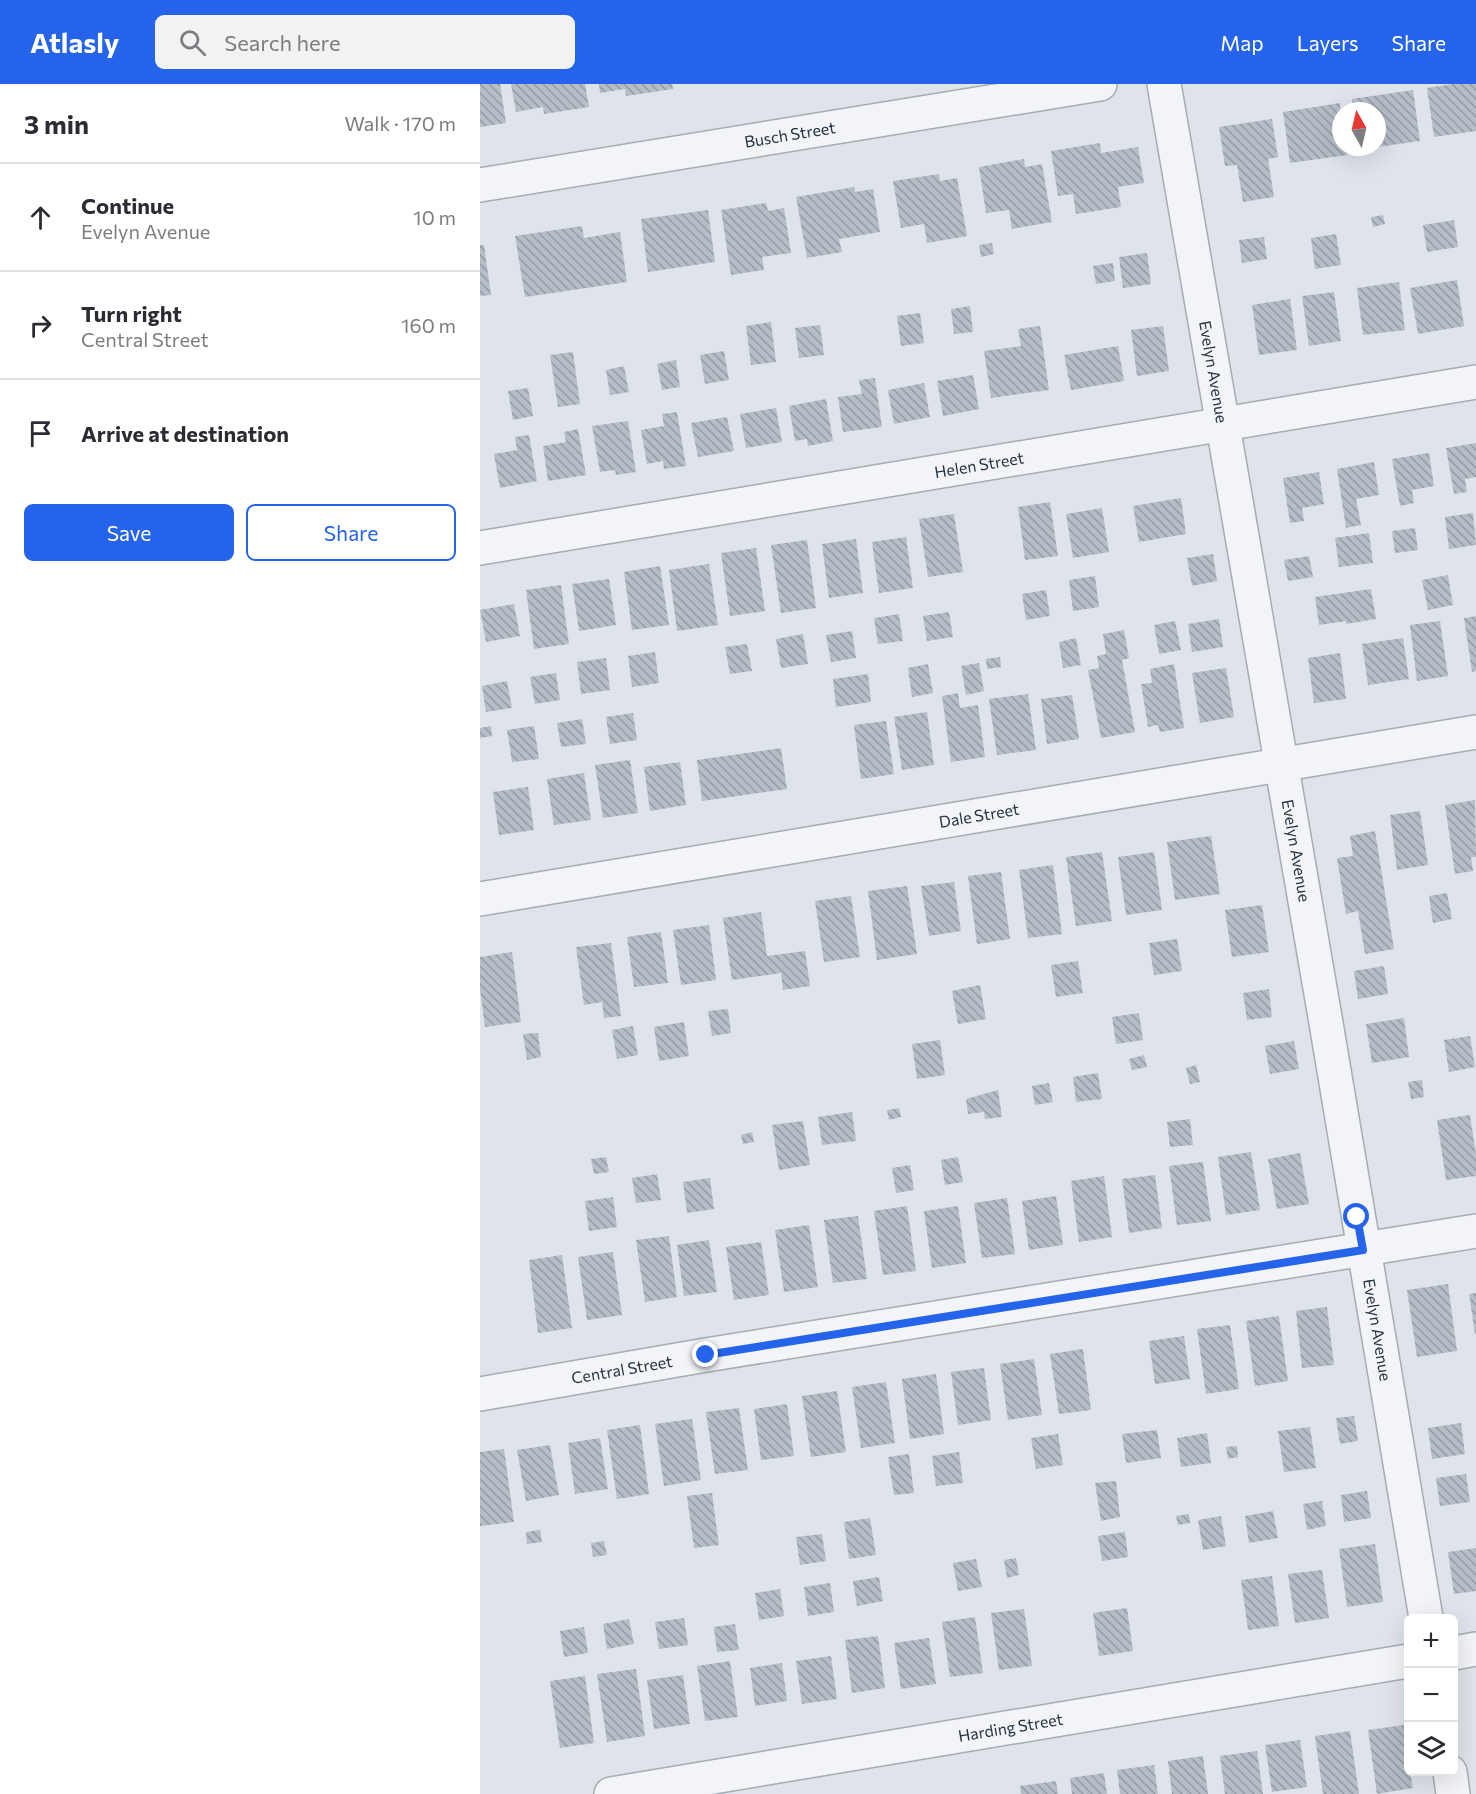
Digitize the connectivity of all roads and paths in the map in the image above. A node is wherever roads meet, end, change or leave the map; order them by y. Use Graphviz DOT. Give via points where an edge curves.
graph roads {
  1 [pos="1100,84"];
  2 [pos="1164,84"];
  3 [pos="480,185"];
  4 [pos="1476,382"];
  5 [pos="1222,424"];
  6 [pos="480,548"];
  7 [pos="1476,732"];
  8 [pos="1282,764"];
  9 [pos="480,899"];
  10 [pos="1476,1231"];
  11 [pos="1363,1250"];
  12 [pos="480,1394"];
  13 [pos="1425,1614"];
  14 [pos="1476,1649"];
  15 [pos="1458,1652"];
  16 [pos="1404,1661"];
  17 [pos="1451,1776"];
  18 [pos="611,1794"];
  19 [pos="1453,1794"];
  1 -- 3 [label="street, Busch Street"];
  2 -- 5 [label="street, Evelyn Avenue"];
  4 -- 5 [label="street, Helen Street"];
  5 -- 6 [label="street, Helen Street"];
  5 -- 8 [label="street, Evelyn Avenue"];
  7 -- 8 [label="street, Dale Street"];
  8 -- 9 [label="street, Dale Street"];
  8 -- 11 [label="street, Evelyn Avenue"];
  10 -- 11 [label="street, Central Street"];
  11 -- 12 [label="street, Central Street"];
  11 -- 13 [label="street, Evelyn Avenue"];
  14 -- 15 [label="street"];
  16 -- 18 [label="street, Harding Street"];
  17 -- 19 [label="street"];
}
